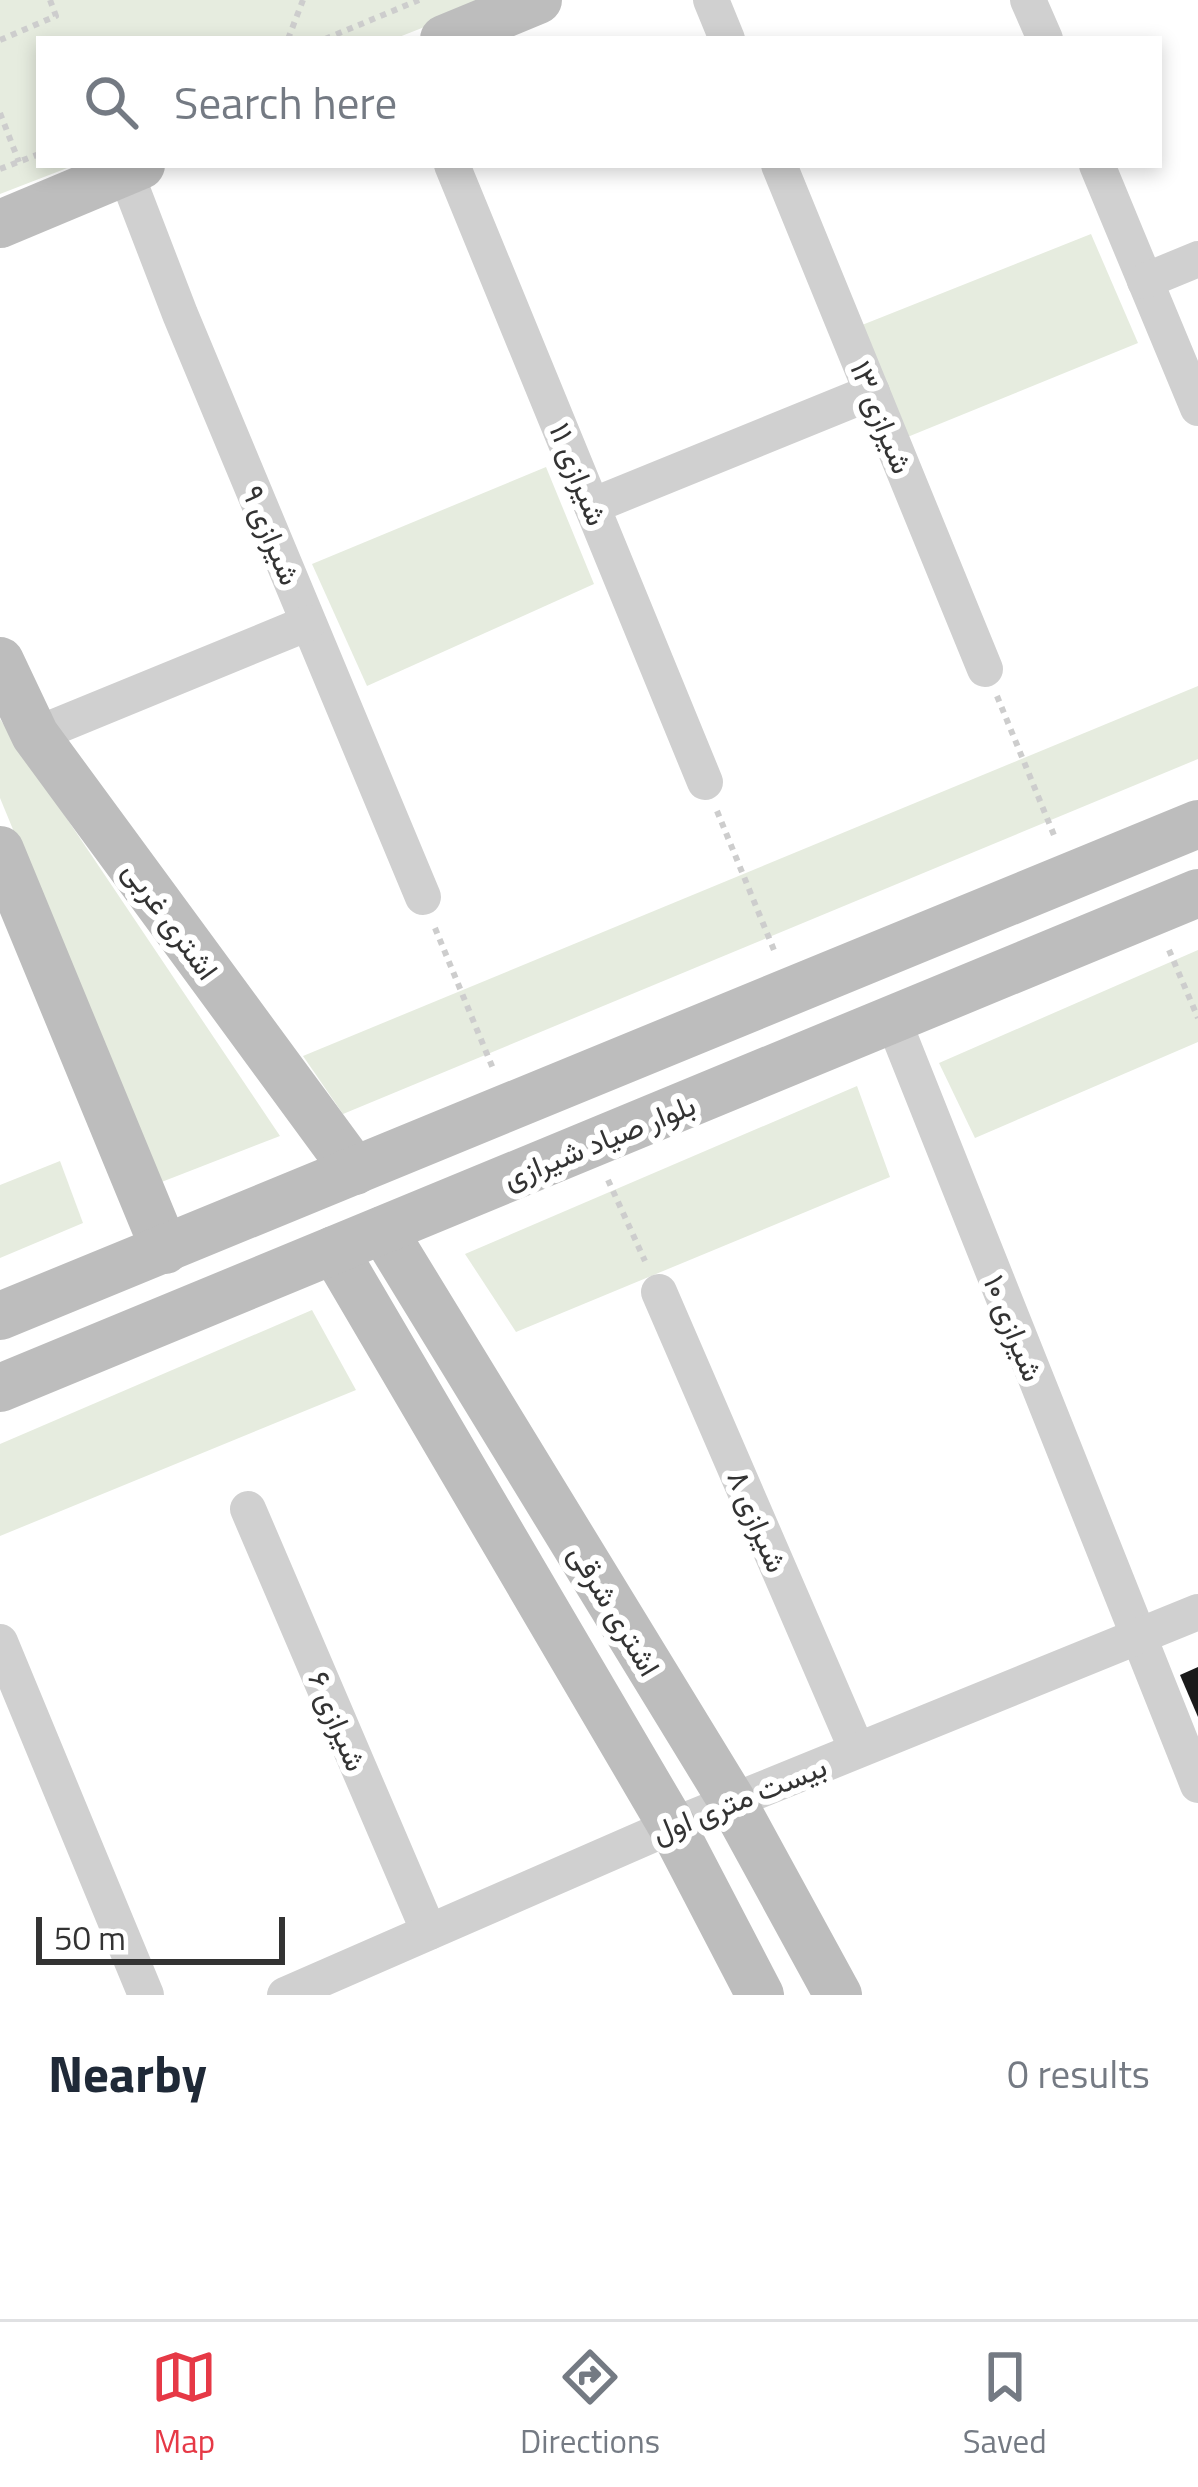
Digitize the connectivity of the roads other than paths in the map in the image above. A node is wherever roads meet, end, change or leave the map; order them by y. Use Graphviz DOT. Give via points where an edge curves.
graph roads {
  1 [pos="538,0"];
  2 [pos="711,0"];
  3 [pos="1028,0"];
  4 [pos="451,36"];
  5 [pos="726,36"];
  6 [pos="1044,36"];
  7 [pos="133,168"];
  8 [pos="453,168"];
  9 [pos="780,168"];
  10 [pos="1098,168"];
  11 [pos="0,224"];
  12 [pos="1198,259"];
  13 [pos="1145,281"];
  14 [pos="872,392"];
  15 [pos="1198,408"];
  16 [pos="592,506"];
  17 [pos="308,623"];
  18 [pos="0,661"];
  19 [pos="985,669"];
  20 [pos="35,735"];
  21 [pos="705,782"];
  22 [pos="1198,824"];
  23 [pos="0,850"];
  24 [pos="1198,893"];
  25 [pos="422,897"];
  26 [pos="893,1019"];
  27 [pos="355,1171"];
  28 [pos="383,1230"];
  29 [pos="165,1250"];
  30 [pos="334,1250"];
  31 [pos="658,1292"];
  32 [pos="0,1316"];
  33 [pos="0,1388"];
  34 [pos="248,1509"];
  35 [pos="1198,1612"];
  36 [pos="1136,1637"];
  37 [pos="0,1642"];
  38 [pos="857,1750"];
  39 [pos="1198,1785"];
  40 [pos="732,1801"];
  41 [pos="672,1826"];
  42 [pos="428,1932"];
  43 [pos="146,1995"];
  44 [pos="285,1995"];
  45 [pos="760,1995"];
  46 [pos="838,1995"];
  1 -- 4 [label="main road"];
  2 -- 5 [label="street"];
  3 -- 6 [label="street"];
  7 -- 11 [label="main road"];
  7 -- 17 [label="street, شیرازی ۹"];
  8 -- 16 [label="street, شیرازی ۱۱"];
  9 -- 14 [label="street, شیرازی ۱۳"];
  10 -- 13 [label="street"];
  12 -- 13 [label="street"];
  13 -- 15 [label="street"];
  14 -- 16 [label="street"];
  14 -- 19 [label="street, شیرازی ۱۳"];
  16 -- 21 [label="street, شیرازی ۱۱"];
  17 -- 20 [label="street"];
  17 -- 25 [label="street, شیرازی ۹"];
  18 -- 20 [label="main road, اشتری غربی"];
  20 -- 27 [label="main road, اشتری غربی"];
  22 -- 27 [label="main road"];
  23 -- 29 [label="main road"];
  24 -- 26 [label="main road, بلوار صیاد شیرازی"];
  26 -- 28 [label="main road, بلوار صیاد شیرازی"];
  26 -- 36 [label="street, شیرازی ۱۰"];
  27 -- 29 [label="main road"];
  28 -- 30 [label="main road, بلوار صیاد شیرازی"];
  28 -- 40 [label="main road, اشتری شرقی"];
  29 -- 32 [label="main road"];
  30 -- 33 [label="main road, بلوار صیاد شیرازی"];
  30 -- 41 [label="main road, اشتری شرقی"];
  31 -- 38 [label="street, شیرازی ۸"];
  34 -- 42 [label="street, شیرازی ۶"];
  35 -- 36 [label="street, بیست متری اول"];
  36 -- 38 [label="street, بیست متری اول"];
  36 -- 39 [label="street, شیرازی ۱۰"];
  37 -- 43 [label="street"];
  38 -- 40 [label="street, بیست متری اول"];
  40 -- 41 [label="street, بیست متری اول"];
  40 -- 46 [label="main road, اشتری شرقی"];
  41 -- 42 [label="street, بیست متری اول"];
  41 -- 45 [label="main road, اشتری شرقی"];
  42 -- 44 [label="street, بیست متری اول"];
}
